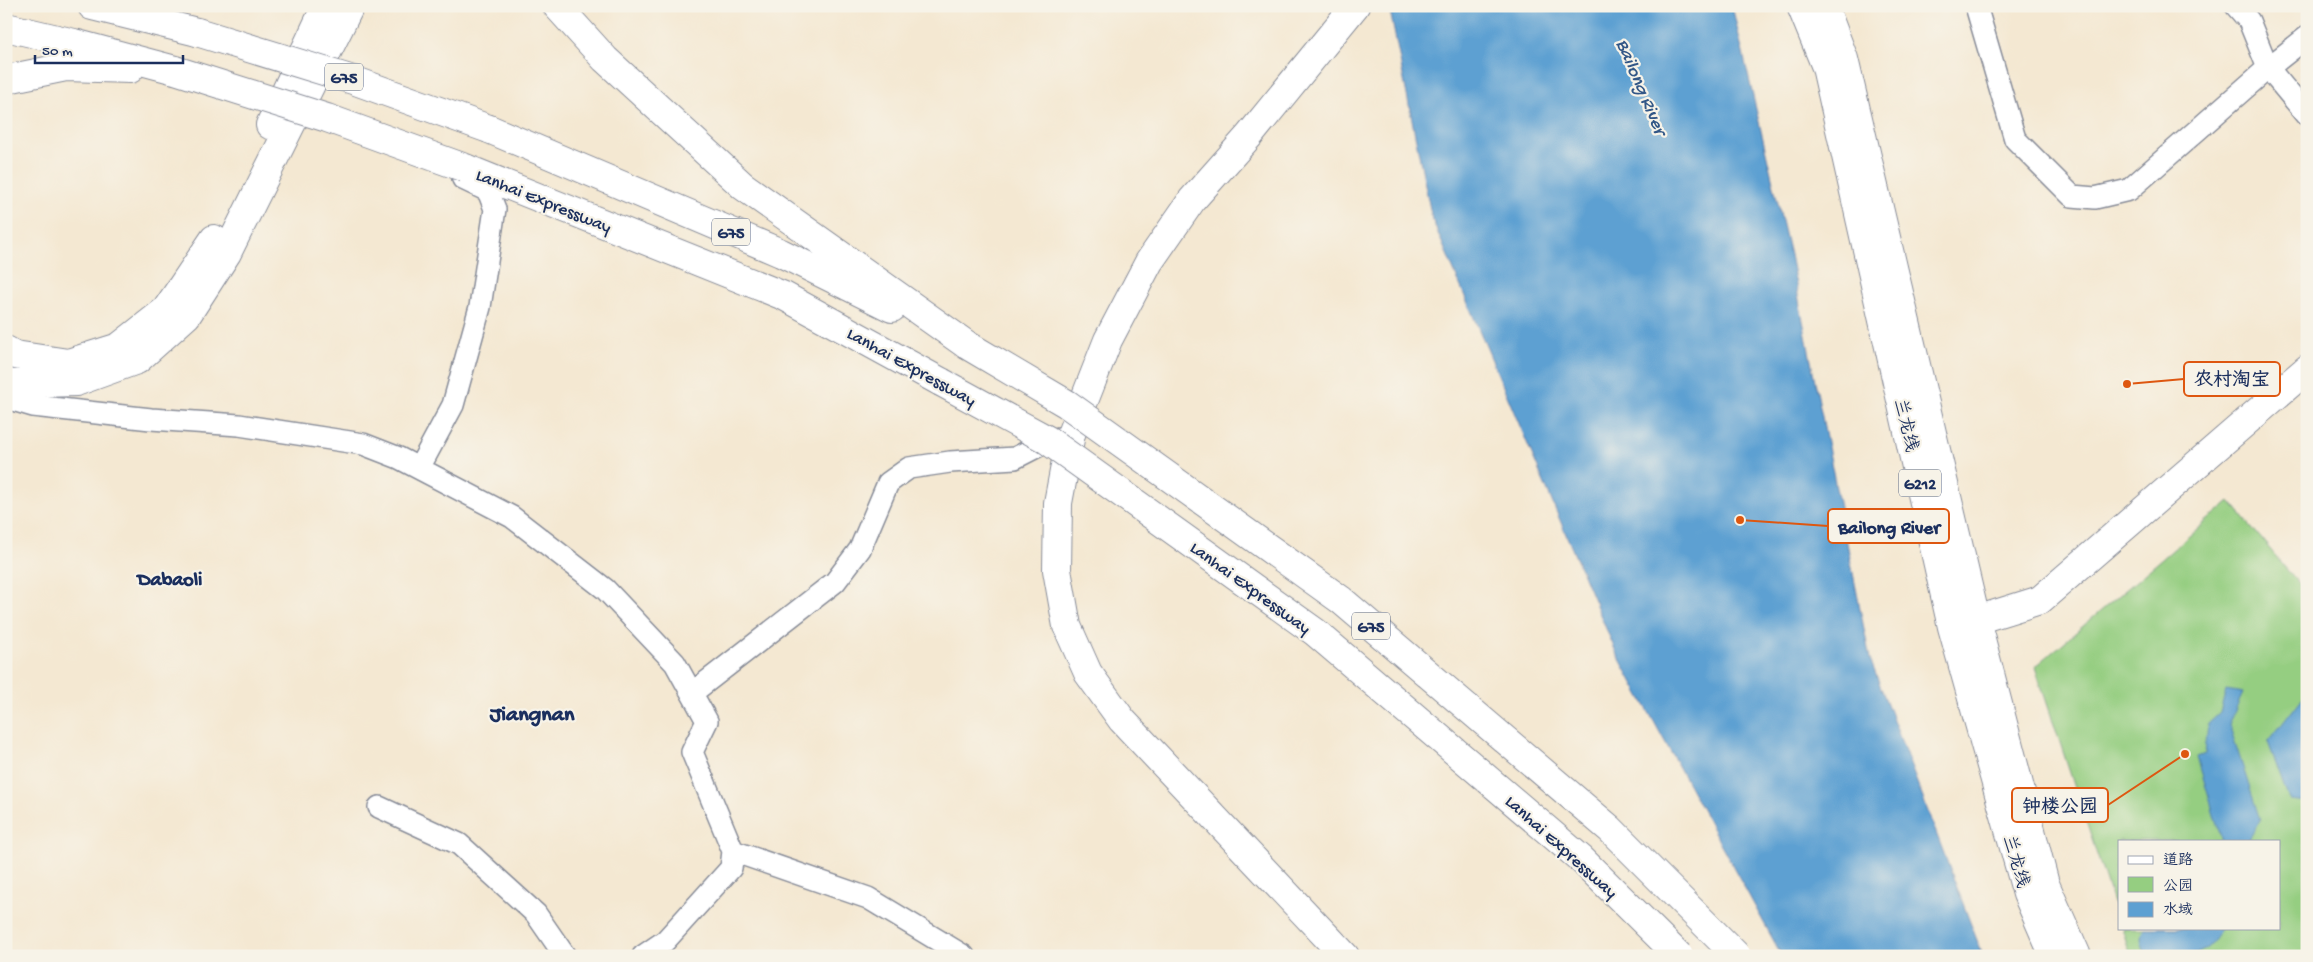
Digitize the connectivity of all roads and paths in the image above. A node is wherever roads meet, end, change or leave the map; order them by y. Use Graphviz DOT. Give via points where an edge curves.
graph roads {
  1 [pos="92,6"];
  2 [pos="326,6"];
  3 [pos="350,6"];
  4 [pos="557,6"];
  5 [pos="1355,6"];
  6 [pos="1976,6"];
  7 [pos="2236,6"];
  8 [pos="1816,8"];
  9 [pos="6,27"];
  10 [pos="2307,37"];
  11 [pos="2268,68"];
  12 [pos="175,70"];
  13 [pos="6,82"];
  14 [pos="2307,115"];
  15 [pos="419,159"];
  16 [pos="967,345"];
  17 [pos="6,350"];
  18 [pos="2307,369"];
  19 [pos="6,382"];
  20 [pos="6,398"];
  21 [pos="1071,434"];
  22 [pos="419,468"];
  23 [pos="1964,624"];
  24 [pos="692,693"];
  25 [pos="379,807"];
  26 [pos="733,851"];
  27 [pos="565,956"];
  28 [pos="643,956"];
  29 [pos="964,956"];
  30 [pos="1345,956"];
  31 [pos="1679,956"];
  32 [pos="1737,956"];
  33 [pos="2054,956"];
  34 [pos="2077,956"];
  1 -- 16 [label="main road, G75, bridge" via="197,32 353,80 489,129 781,253"];
  2 -- 17 [label="main road" via="221,228 166,310 120,347 68,363 15,355"];
  3 -- 19 [label="main road" via="227,252 187,315 137,360 76,382"];
  4 -- 16 [label="main road" via="604,59 743,186"];
  5 -- 21 [label="main road" via="1192,200 1149,262 1108,340"];
  6 -- 11 [label="street" via="2015,139 2072,196 2096,198 2128,190"];
  7 -- 11 [label="street" via="2249,21"];
  8 -- 23 [label="main road, 兰龙线 / G212" via="1826,67"];
  9 -- 12 [label="main road, Lanhai Expressway / G75"];
  10 -- 11 [label="street"];
  11 -- 14 [label="street"];
  12 -- 13 [label="main road" via="66,67"];
  12 -- 31 [label="main road, Lanhai Expressway / G75, bridge" via="327,118 464,168 784,296 1046,439 1315,632 1581,859"];
  15 -- 22 [label="street" via="488,191 495,208 480,307 453,405"];
  16 -- 32 [label="main road, G75, bridge" via="1067,404 1341,600 1610,829"];
  18 -- 23 [label="main road" via="2040,600"];
  20 -- 22 [label="street" via="32,406 239,425 363,444"];
  21 -- 24 [label="street" via="1050,440 1015,458 909,468 888,483 860,548 835,582"];
  21 -- 30 [label="main road" via="1058,503 1057,570 1067,626 1088,673 1122,720"];
  22 -- 24 [label="street" via="512,517 604,589 675,663"];
  23 -- 33 [label="main road, 兰龙线 / G212" via="2027,894"];
  23 -- 34 [label="main road, 兰龙线 / G212" via="2045,884"];
  24 -- 26 [label="street" via="707,721 692,752"];
  25 -- 27 [label="street" via="459,844 536,914"];
  26 -- 28 [label="street" via="731,868 665,941"];
  26 -- 29 [label="street" via="868,898"];
}
